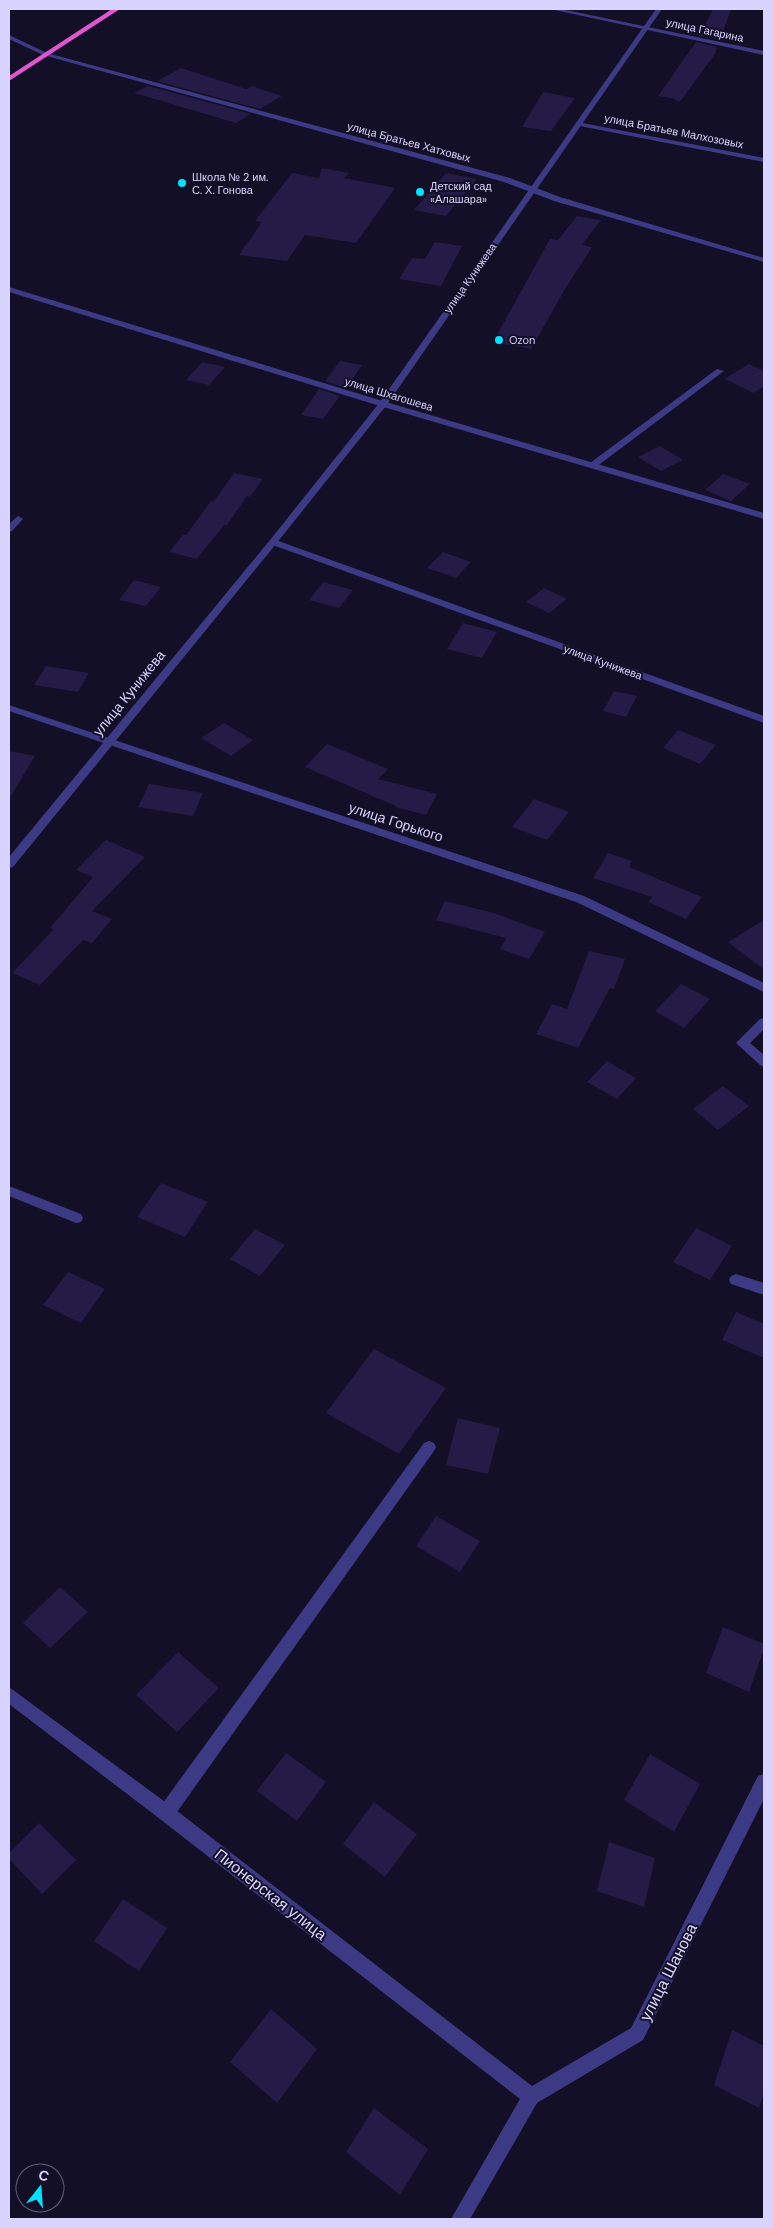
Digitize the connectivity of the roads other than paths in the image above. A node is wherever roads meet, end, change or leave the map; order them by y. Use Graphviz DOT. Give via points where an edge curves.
graph roads {
  1 [pos="116,9"];
  2 [pos="553,9"];
  3 [pos="659,9"];
  4 [pos="645,28"];
  5 [pos="9,37"];
  6 [pos="764,53"];
  7 [pos="45,54"];
  8 [pos="9,78"];
  9 [pos="580,124"];
  10 [pos="764,160"];
  11 [pos="531,189"];
  12 [pos="764,260"];
  13 [pos="9,289"];
  14 [pos="720,371"];
  15 [pos="383,404"];
  16 [pos="593,466"];
  17 [pos="764,516"];
  18 [pos="18,519"];
  19 [pos="9,530"];
  20 [pos="273,542"];
  21 [pos="9,708"];
  22 [pos="764,720"];
  23 [pos="108,742"];
  24 [pos="9,864"];
  25 [pos="764,988"];
  26 [pos="764,1022"];
  27 [pos="764,1062"];
  28 [pos="9,1191"];
  29 [pos="76,1218"];
  30 [pos="736,1280"];
  31 [pos="764,1289"];
  32 [pos="429,1446"];
  33 [pos="9,1695"];
  34 [pos="764,1782"];
  35 [pos="166,1813"];
  36 [pos="530,2096"];
  37 [pos="460,2219"];
  1 -- 7 [label="highway"];
  2 -- 4 [label="street, улица Гагарина"];
  3 -- 4 [label="street, улица Кунижева"];
  4 -- 6 [label="street, улица Гагарина"];
  4 -- 9 [label="street, улица Кунижева"];
  5 -- 7 [label="street, улица Братьев Хатховых"];
  7 -- 8 [label="highway"];
  7 -- 11 [label="street, улица Братьев Хатховых"];
  9 -- 10 [label="street, улица Братьев Малхозовых"];
  9 -- 11 [label="street, улица Кунижева"];
  11 -- 12 [label="street, улица Братьев Хатховых"];
  11 -- 15 [label="street, улица Кунижева"];
  13 -- 15 [label="street, улица Шхагошева"];
  14 -- 16 [label="street"];
  15 -- 16 [label="street, улица Шхагошева"];
  15 -- 20 [label="street, улица Кунижева"];
  16 -- 17 [label="street, улица Шхагошева"];
  18 -- 19 [label="street"];
  20 -- 22 [label="street, улица Кунижева"];
  20 -- 23 [label="street, улица Кунижева"];
  21 -- 23 [label="street, улица Горького"];
  23 -- 24 [label="street, улица Кунижева"];
  23 -- 25 [label="street, улица Горького" via="580,900"];
  26 -- 27 [label="street" via="742,1043"];
  28 -- 29 [label="street"];
  30 -- 31 [label="street"];
  32 -- 35 [label="street"];
  33 -- 35 [label="street, Пионерская улица"];
  34 -- 36 [label="street, улица Шанова" via="637,2034"];
  35 -- 36 [label="street, Пионерская улица"];
  36 -- 37 [label="street"];
}
